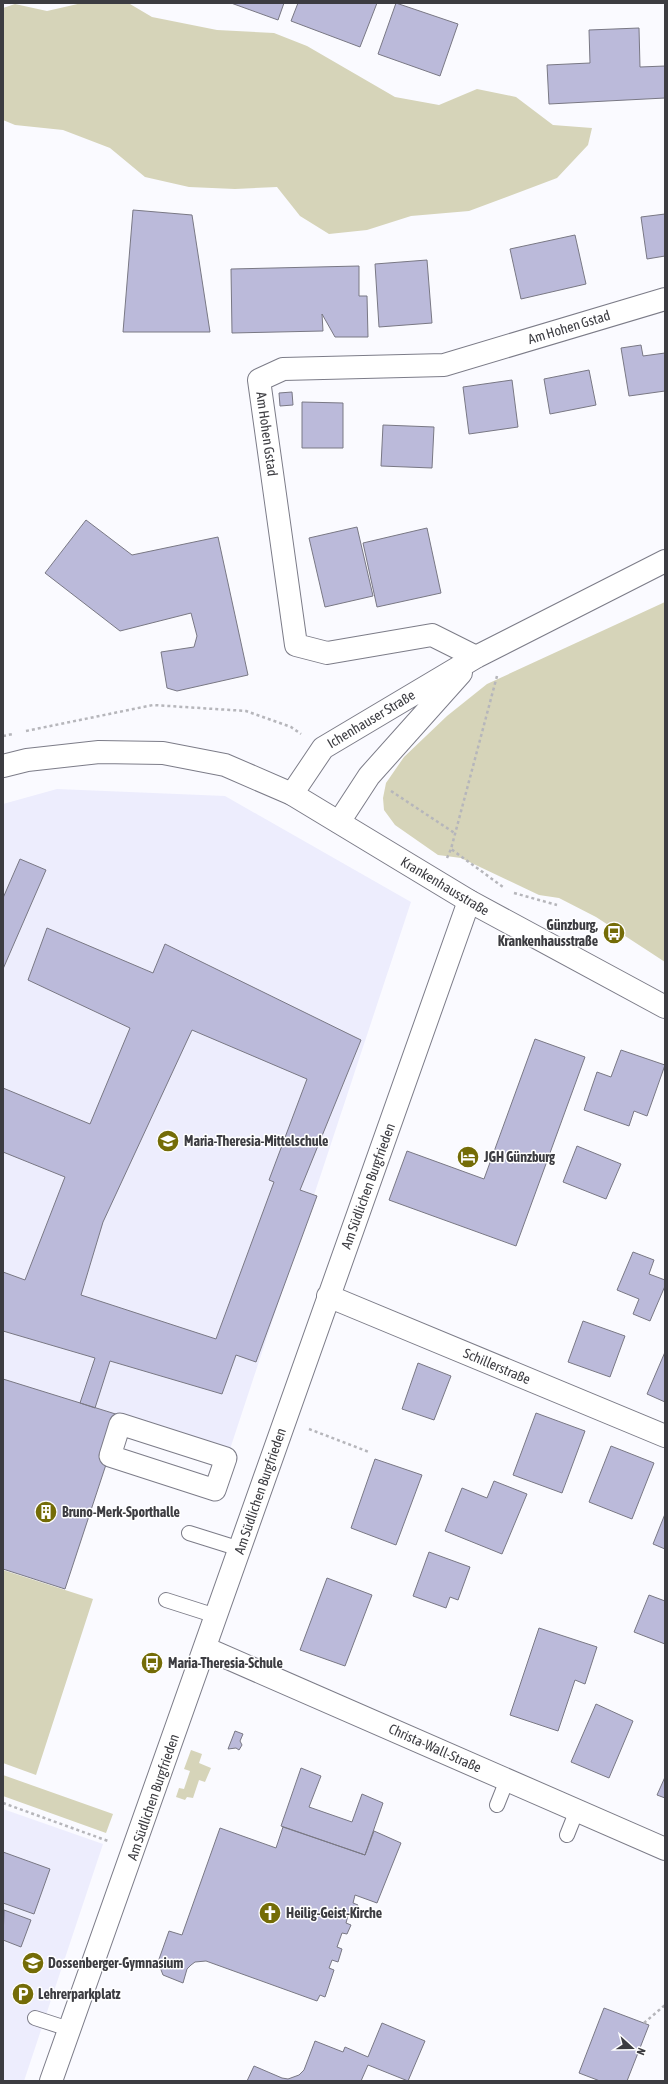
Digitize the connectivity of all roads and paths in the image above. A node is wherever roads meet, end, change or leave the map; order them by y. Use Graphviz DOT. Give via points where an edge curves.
graph roads {
  1 [pos="665,299"];
  2 [pos="665,561"];
  3 [pos="476,657"];
  4 [pos="3,766"];
  5 [pos="292,794"];
  6 [pos="339,822"];
  7 [pos="504,888"];
  8 [pos="510,892"];
  9 [pos="469,901"];
  10 [pos="557,905"];
  11 [pos="665,1007"];
  12 [pos="328,1296"];
  13 [pos="285,1420"];
  14 [pos="665,1436"];
  15 [pos="369,1452"];
  16 [pos="226,1458"];
  17 [pos="189,1533"];
  18 [pos="240,1549"];
  19 [pos="166,1600"];
  20 [pos="216,1616"];
  21 [pos="205,1648"];
  22 [pos="507,1780"];
  23 [pos="3,1803"];
  24 [pos="498,1805"];
  25 [pos="577,1810"];
  26 [pos="567,1835"];
  27 [pos="665,1849"];
  28 [pos="134,1850"];
  29 [pos="665,2005"];
  30 [pos="35,2018"];
  31 [pos="644,2023"];
  32 [pos="69,2029"];
  33 [pos="51,2081"];
  1 -- 3 [label="street, Am Hohen Gstad" via="444,365 283,369 259,380 296,645 327,653 432,635"];
  2 -- 3 [label="street, Ichenhauser Straße"];
  3 -- 5 [label="street, Ichenhauser Straße" via="322,748"];
  3 -- 6 [label="street, Ichenhauser Straße" via="369,776"];
  3 -- 7 [label="path" via="497,675 451,849"];
  4 -- 5 [label="street" via="27,760 99,752 163,753 225,765"];
  5 -- 6 [label="street, Krankenhausstraße"];
  6 -- 9 [label="street, Krankenhausstraße"];
  8 -- 10 [label="path"];
  9 -- 11 [label="street, Krankenhausstraße"];
  9 -- 12 [label="street, Am Südlichen Burgfrieden"];
  12 -- 13 [label="street, Am Südlichen Burgfrieden"];
  12 -- 14 [label="street, Schillerstraße"];
  13 -- 15 [label="path"];
  13 -- 18 [label="street, Am Südlichen Burgfrieden"];
  16 -- 16 [label="street" via="120,1424 110,1456 215,1490"];
  17 -- 18 [label="lane"];
  18 -- 20 [label="street, Am Südlichen Burgfrieden"];
  19 -- 20 [label="lane"];
  20 -- 21 [label="street, Am Südlichen Burgfrieden"];
  21 -- 22 [label="street, Christa-Wall-Straße"];
  21 -- 28 [label="street, Am Südlichen Burgfrieden"];
  22 -- 24 [label="lane"];
  22 -- 25 [label="street, Christa-Wall-Straße"];
  23 -- 28 [label="path"];
  25 -- 26 [label="lane"];
  25 -- 27 [label="street, Christa-Wall-Straße"];
  28 -- 32 [label="street, Am Südlichen Burgfrieden"];
  29 -- 31 [label="path"];
  30 -- 32 [label="lane"];
  32 -- 33 [label="street, Am Südlichen Burgfrieden"];
}
